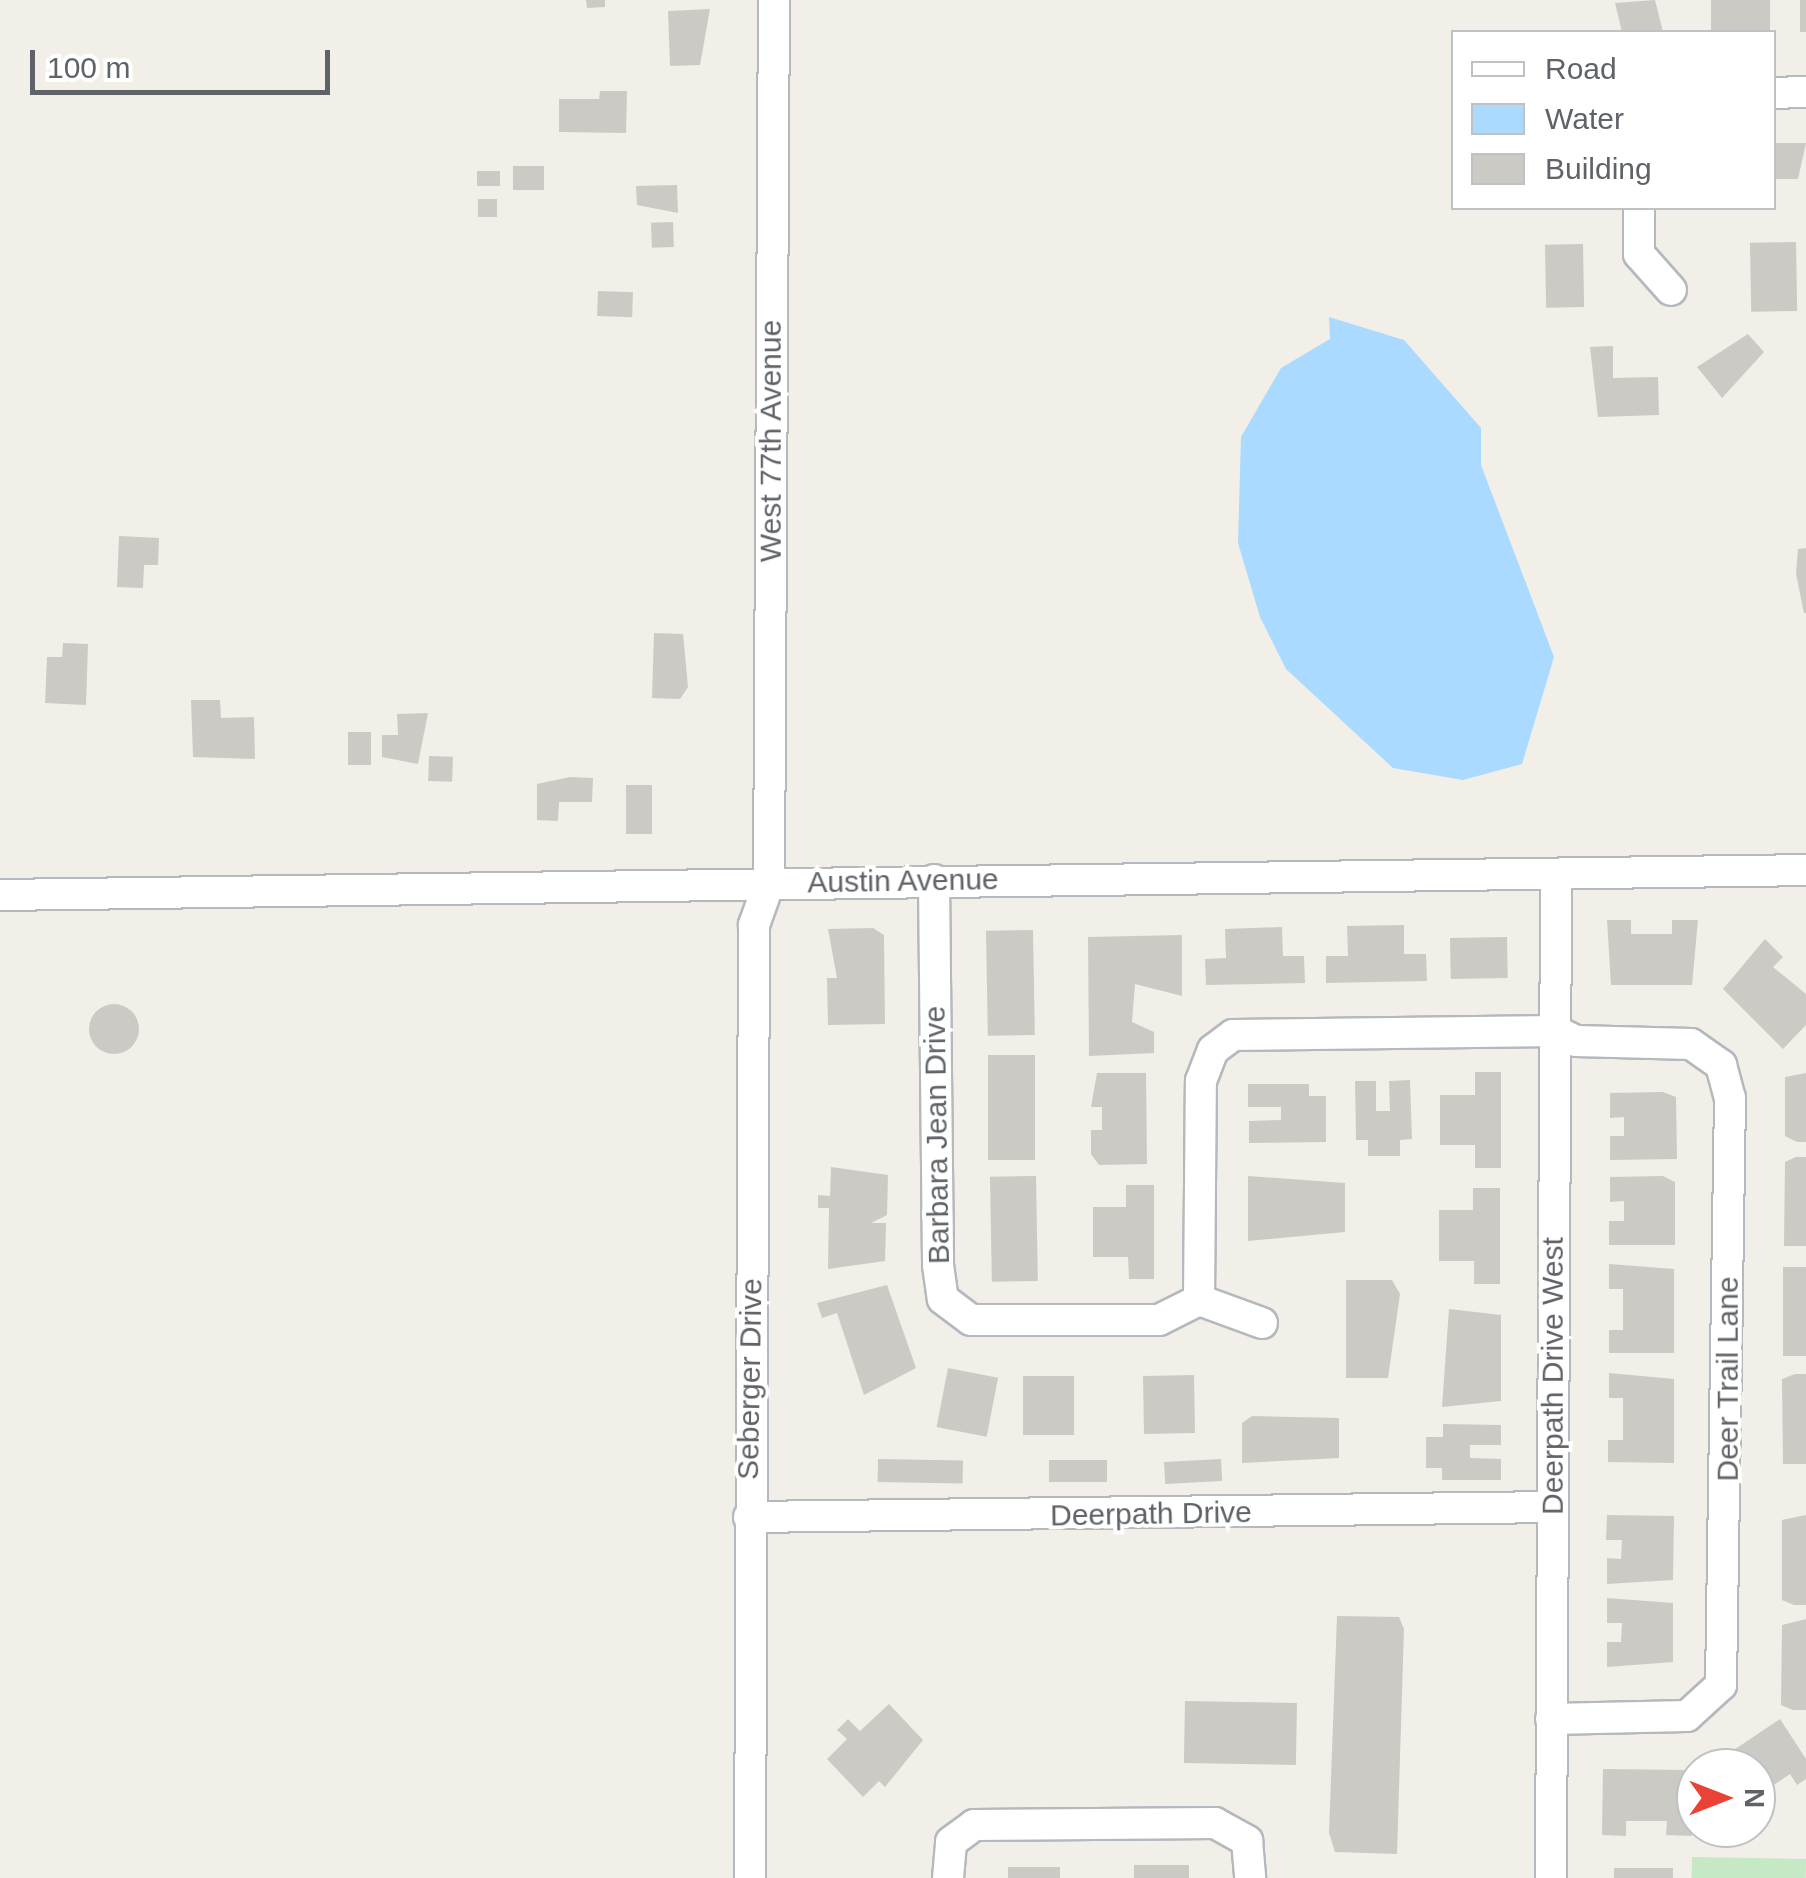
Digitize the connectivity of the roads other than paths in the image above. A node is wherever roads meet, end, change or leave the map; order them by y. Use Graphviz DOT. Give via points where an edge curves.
graph roads {
  1 [pos="774,0"];
  2 [pos="1806,92"];
  3 [pos="1776,93"];
  4 [pos="1640,210"];
  5 [pos="1671,290"];
  6 [pos="1806,870"];
  7 [pos="1556,874"];
  8 [pos="934,880"];
  9 [pos="769,883"];
  10 [pos="0,895"];
  11 [pos="1556,1031"];
  12 [pos="1199,1300"];
  13 [pos="1262,1323"];
  14 [pos="1553,1507"];
  15 [pos="749,1518"];
  16 [pos="1551,1718"];
  17 [pos="948,1874"];
  18 [pos="750,1878"];
  19 [pos="1250,1878"];
  20 [pos="1550,1878"];
  1 -- 9 [label="street, West 77th Avenue"];
  2 -- 3 [label="street"];
  4 -- 5 [label="street" via="1639,254"];
  6 -- 7 [label="street, Austin Avenue"];
  7 -- 8 [label="street, Austin Avenue"];
  7 -- 11 [label="street, Deerpath Drive West"];
  8 -- 9 [label="street, Austin Avenue"];
  8 -- 12 [label="street, Barbara Jean Drive" via="943,1299 956,1314 988,1323 1159,1320"];
  9 -- 10 [label="street, Austin Avenue"];
  9 -- 15 [label="street, Seberger Drive" via="754,925"];
  11 -- 12 [label="street" via="1233,1035 1213,1050 1201,1082"];
  11 -- 14 [label="street, Deerpath Drive West"];
  11 -- 16 [label="street, Deer Trail Lane" via="1576,1041 1691,1044 1722,1065 1729,1215 1721,1684 1687,1716"];
  12 -- 13 [label="street"];
  14 -- 15 [label="street, Deerpath Drive"];
  14 -- 16 [label="street, Deerpath Drive West"];
  15 -- 18 [label="street, Seberger Drive"];
  16 -- 20 [label="street, Deerpath Drive West"];
  17 -- 19 [label="street" via="951,1842 974,1826 1215,1823 1246,1842"];
}
